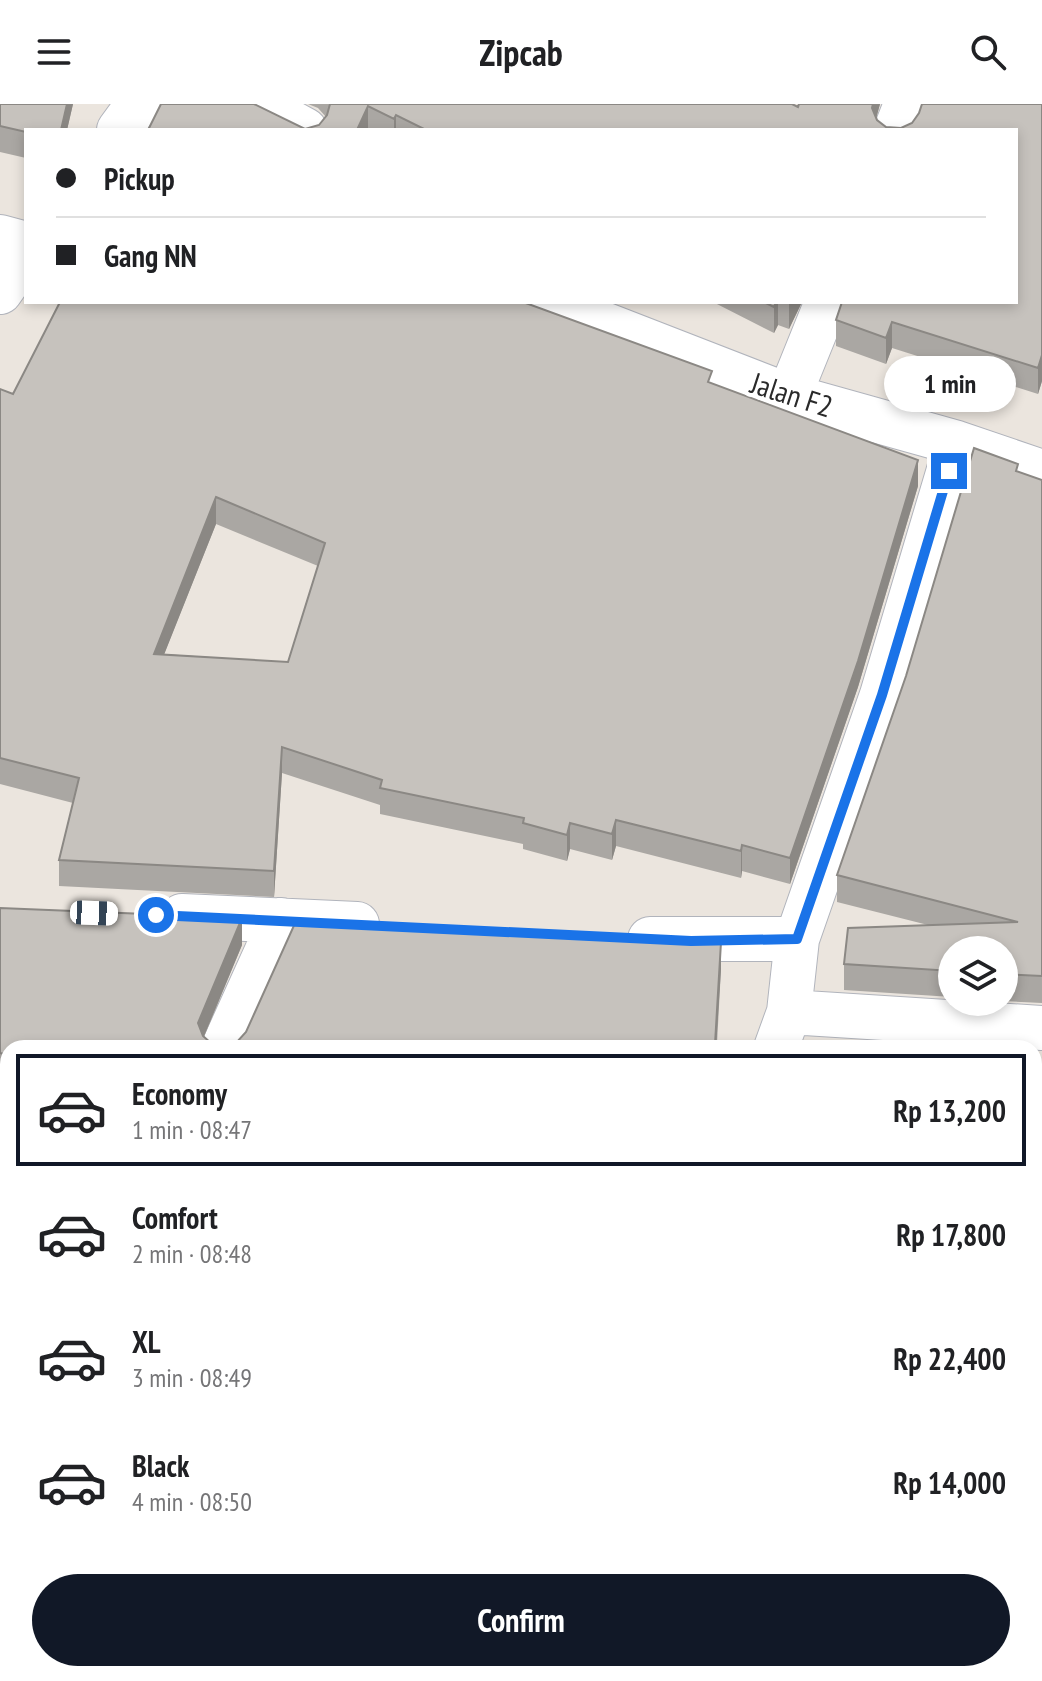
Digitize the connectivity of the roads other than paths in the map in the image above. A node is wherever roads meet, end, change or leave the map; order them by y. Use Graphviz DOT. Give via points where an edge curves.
graph roads {
  1 [pos="138,104"];
  2 [pos="257,104"];
  3 [pos="906,104"];
  4 [pos="120,128"];
  5 [pos="301,128"];
  6 [pos="897,128"];
  7 [pos="0,237"];
  8 [pos="24,243"];
  9 [pos="24,258"];
  10 [pos="0,292"];
  11 [pos="552,304"];
  12 [pos="826,304"];
  13 [pos="789,396"];
  14 [pos="957,443"];
  15 [pos="1042,472"];
  16 [pos="141,915"];
  17 [pos="281,920"];
  18 [pos="391,926"];
  19 [pos="612,937"];
  20 [pos="797,939"];
  21 [pos="1042,1028"];
  22 [pos="783,1030"];
  23 [pos="227,1040"];
  1 -- 4 [label="street"];
  2 -- 5 [label="street"];
  3 -- 6 [label="street"];
  7 -- 8 [label="street"];
  9 -- 10 [label="street"];
  11 -- 13 [label="street, Jalan F2"];
  12 -- 13 [label="street"];
  13 -- 14 [label="street, Jalan F2"];
  14 -- 15 [label="street, Jalan F2"];
  14 -- 20 [label="street" via="882,695"];
  16 -- 17 [label="street"];
  17 -- 18 [label="street"];
  17 -- 23 [label="street"];
  19 -- 20 [label="street"];
  20 -- 22 [label="street"];
  21 -- 22 [label="street"];
}
